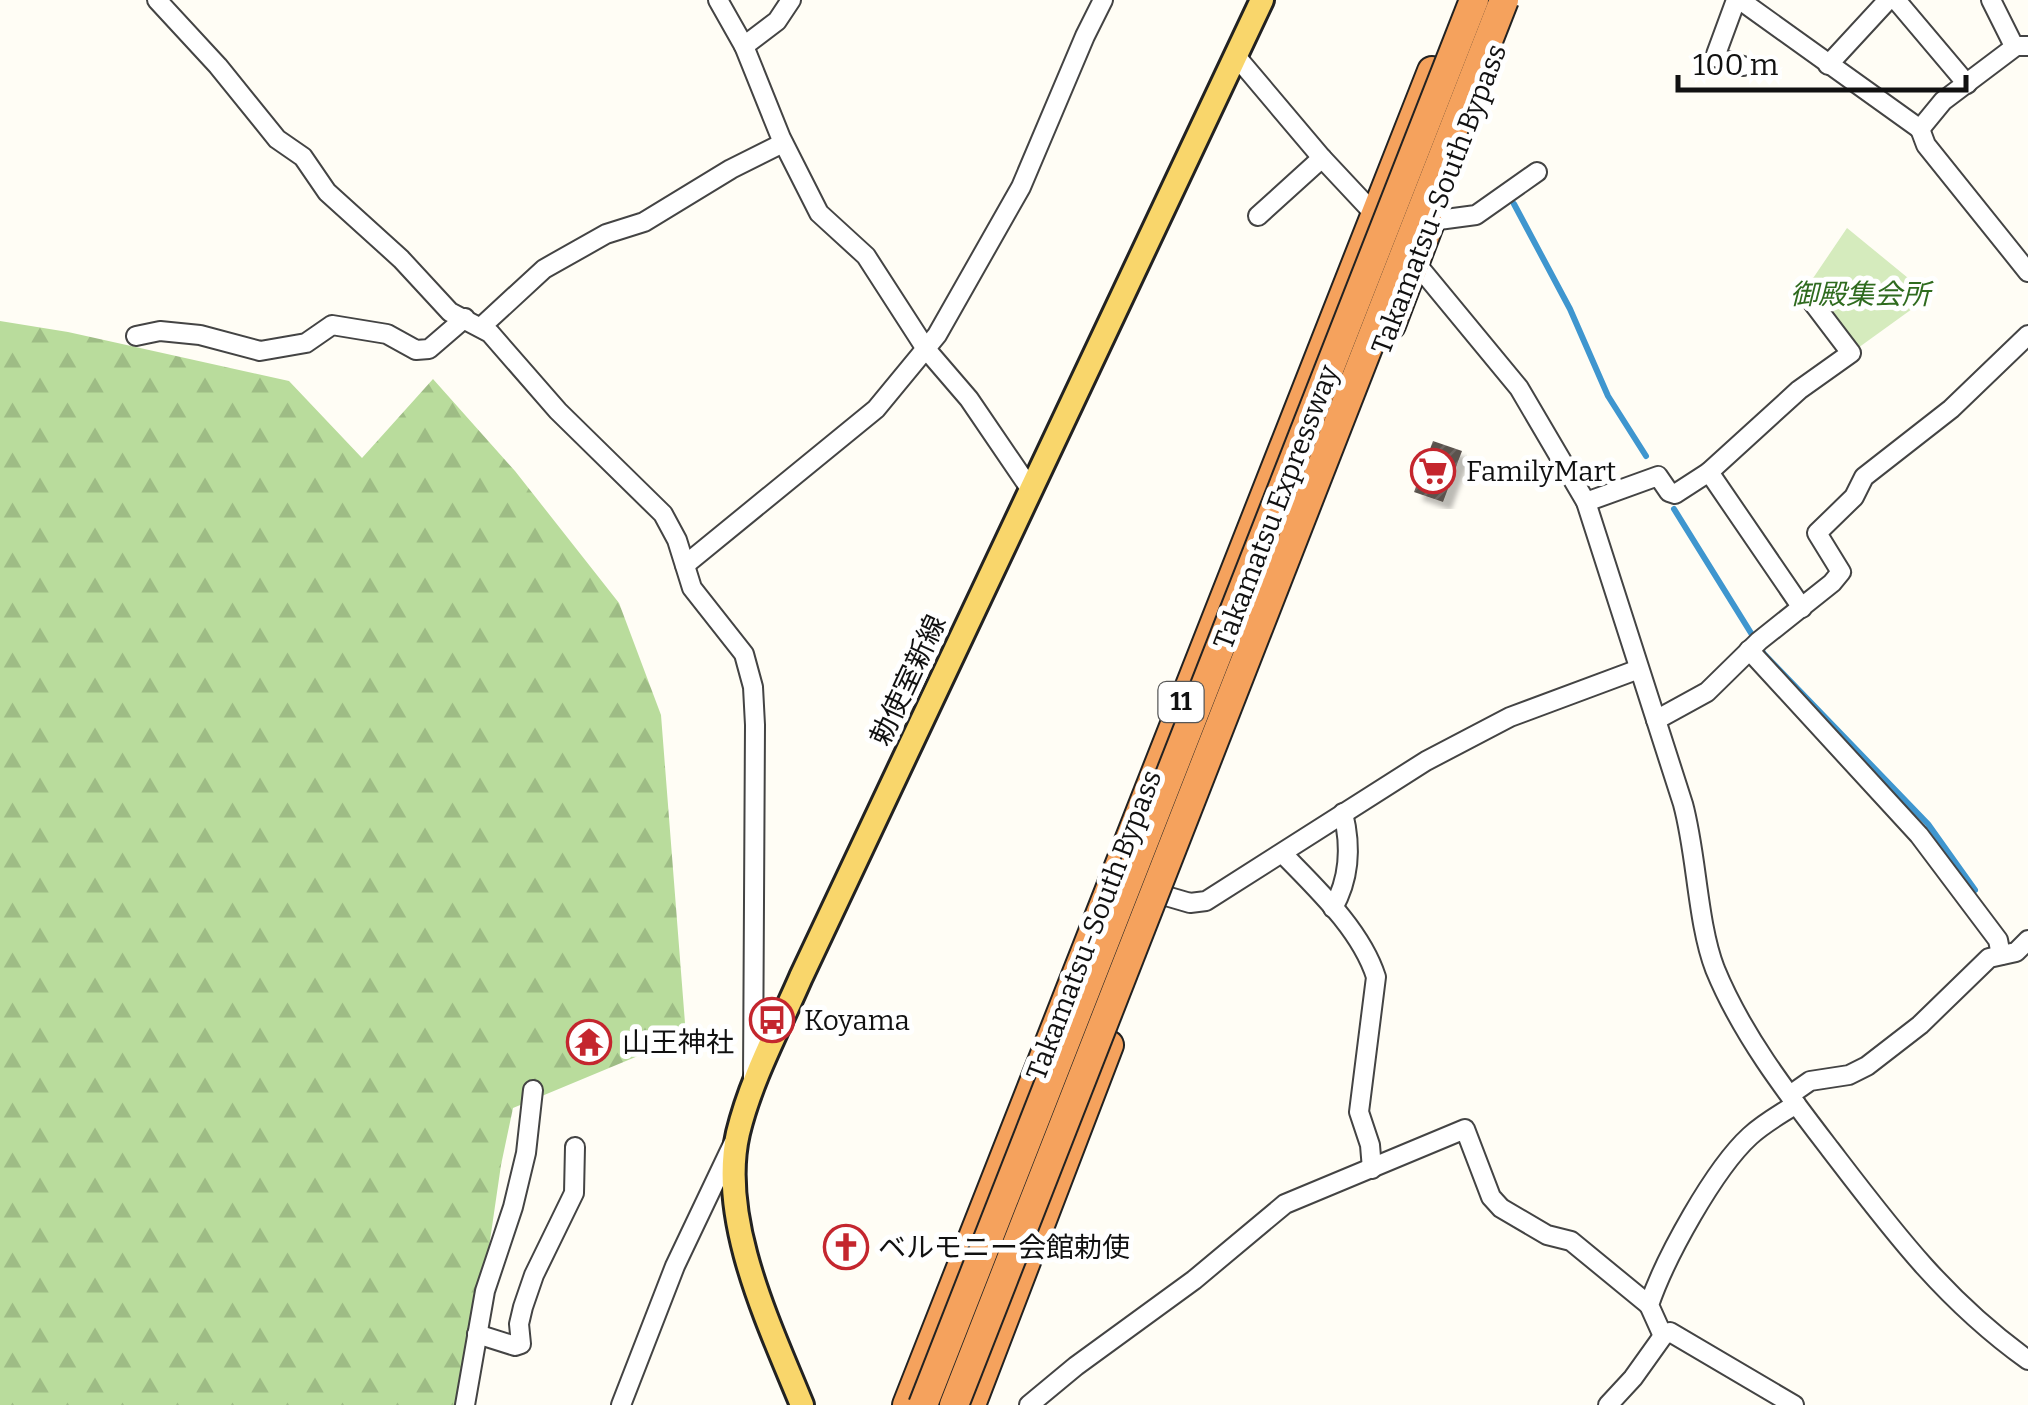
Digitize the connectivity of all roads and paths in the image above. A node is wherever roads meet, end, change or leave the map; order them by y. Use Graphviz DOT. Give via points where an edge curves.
graph roads {
  1 [pos="156,0"];
  2 [pos="718,0"];
  3 [pos="791,0"];
  4 [pos="1104,0"];
  5 [pos="1262,0"];
  6 [pos="1460,0"];
  7 [pos="1474,0"];
  8 [pos="1504,0"];
  9 [pos="1516,0"];
  10 [pos="1738,0"];
  11 [pos="1892,0"];
  12 [pos="1991,0"];
  13 [pos="744,46"];
  14 [pos="2022,46"];
  15 [pos="1235,55"];
  16 [pos="1828,65"];
  17 [pos="1743,66"];
  18 [pos="1967,84"];
  19 [pos="1920,128"];
  20 [pos="783,143"];
  21 [pos="1322,158"];
  22 [pos="1537,172"];
  23 [pos="1374,213"];
  24 [pos="1258,216"];
  25 [pos="1431,221"];
  26 [pos="1416,263"];
  27 [pos="2028,272"];
  28 [pos="1810,299"];
  29 [pos="473,322"];
  30 [pos="2028,335"];
  31 [pos="136,336"];
  32 [pos="926,349"];
  33 [pos="1709,472"];
  34 [pos="1031,490"];
  35 [pos="1586,502"];
  36 [pos="686,565"];
  37 [pos="1802,608"];
  38 [pos="1754,646"];
  39 [pos="1639,669"];
  40 [pos="1656,720"];
  41 [pos="1343,813"];
  42 [pos="1284,854"];
  43 [pos="1166,896"];
  44 [pos="1333,908"];
  45 [pos="2028,940"];
  46 [pos="2001,956"];
  47 [pos="753,1089"];
  48 [pos="533,1090"];
  49 [pos="1793,1100"];
  50 [pos="737,1137"];
  51 [pos="575,1147"];
  52 [pos="1372,1169"];
  53 [pos="1649,1305"];
  54 [pos="476,1334"];
  55 [pos="1663,1336"];
  56 [pos="2028,1360"];
  57 [pos="465,1405"];
  58 [pos="621,1405"];
  59 [pos="802,1405"];
  60 [pos="908,1405"];
  61 [pos="923,1405"];
  62 [pos="954,1405"];
  63 [pos="971,1405"];
  64 [pos="1030,1405"];
  65 [pos="1608,1405"];
  66 [pos="1794,1405"];
  1 -- 29 [label="street" via="270,131 303,157 327,192 436,300"];
  2 -- 13 [label="street"];
  3 -- 13 [label="street" via="777,21"];
  4 -- 32 [label="street" via="1021,186"];
  5 -- 15 [label="main road, 勅使室新線"];
  6 -- 23 [label="highway, Takamatsu-South Bypass / 11"];
  7 -- 61 [label="highway, Takamatsu Expressway, bridge"];
  8 -- 62 [label="highway, Takamatsu Expressway, bridge"];
  9 -- 25 [label="highway, Takamatsu-South Bypass / 11"];
  10 -- 16 [label="street"];
  10 -- 17 [label="street" via="1715,57"];
  11 -- 16 [label="street"];
  11 -- 18 [label="street"];
  12 -- 14 [label="street" via="2004,31"];
  13 -- 20 [label="street"];
  14 -- 18 [label="street"];
  15 -- 21 [label="street"];
  15 -- 34 [label="main road, 勅使室新線"];
  16 -- 19 [label="street"];
  18 -- 19 [label="street"];
  19 -- 27 [label="street" via="1926,145"];
  20 -- 29 [label="street" via="644,222 606,234"];
  20 -- 32 [label="street" via="819,213 866,256"];
  21 -- 23 [label="street"];
  21 -- 24 [label="street"];
  22 -- 25 [label="street" via="1476,215"];
  23 -- 26 [label="street"];
  23 -- 60 [label="highway, Takamatsu-South Bypass / 11"];
  25 -- 26 [label="highway, Takamatsu-South Bypass / 11"];
  26 -- 35 [label="street" via="1520,388"];
  26 -- 43 [label="highway, Takamatsu-South Bypass / 11"];
  28 -- 33 [label="street" via="1851,353 1799,390"];
  29 -- 31 [label="street" via="416,350 387,334 332,326 306,344 260,352 200,335"];
  29 -- 36 [label="street" via="490,332 558,411 663,514"];
  30 -- 37 [label="street" via="1864,477 1818,533 1841,572"];
  32 -- 34 [label="street"];
  32 -- 36 [label="street" via="876,409"];
  33 -- 35 [label="street" via="1675,494 1658,476"];
  33 -- 37 [label="street"];
  34 -- 47 [label="main road, 勅使室新線"];
  35 -- 39 [label="street"];
  36 -- 47 [label="street" via="692,588 744,654 753,687"];
  37 -- 38 [label="street"];
  38 -- 40 [label="street" via="1708,692"];
  38 -- 46 [label="street" via="1919,835 1998,940"];
  39 -- 40 [label="street"];
  39 -- 41 [label="street" via="1510,717"];
  40 -- 49 [label="street" via="1692,836 1716,969"];
  41 -- 42 [label="street"];
  41 -- 44 [label="street" via="1348,856"];
  42 -- 43 [label="street" via="1206,902"];
  42 -- 44 [label="street"];
  43 -- 63 [label="highway, Takamatsu-South Bypass / 11"];
  44 -- 52 [label="street" via="1376,977 1359,1112"];
  45 -- 46 [label="street"];
  46 -- 49 [label="street" via="1989,958 1867,1066 1810,1081"];
  47 -- 50 [label="main road, 勅使室新線"];
  48 -- 54 [label="street" via="526,1152"];
  49 -- 53 [label="street" via="1731,1156 1678,1240"];
  49 -- 56 [label="street" via="1946,1294"];
  50 -- 58 [label="street" via="674,1266"];
  50 -- 59 [label="main road, 勅使室新線" via="734,1187 745,1250"];
  51 -- 54 [label="street" via="574,1193 534,1275 520,1344"];
  52 -- 53 [label="street" via="1464,1129 1501,1208 1571,1241"];
  52 -- 64 [label="street" via="1285,1204"];
  53 -- 55 [label="street"];
  54 -- 57 [label="street"];
  55 -- 65 [label="street"];
  55 -- 66 [label="street" via="1670,1332"];
}
